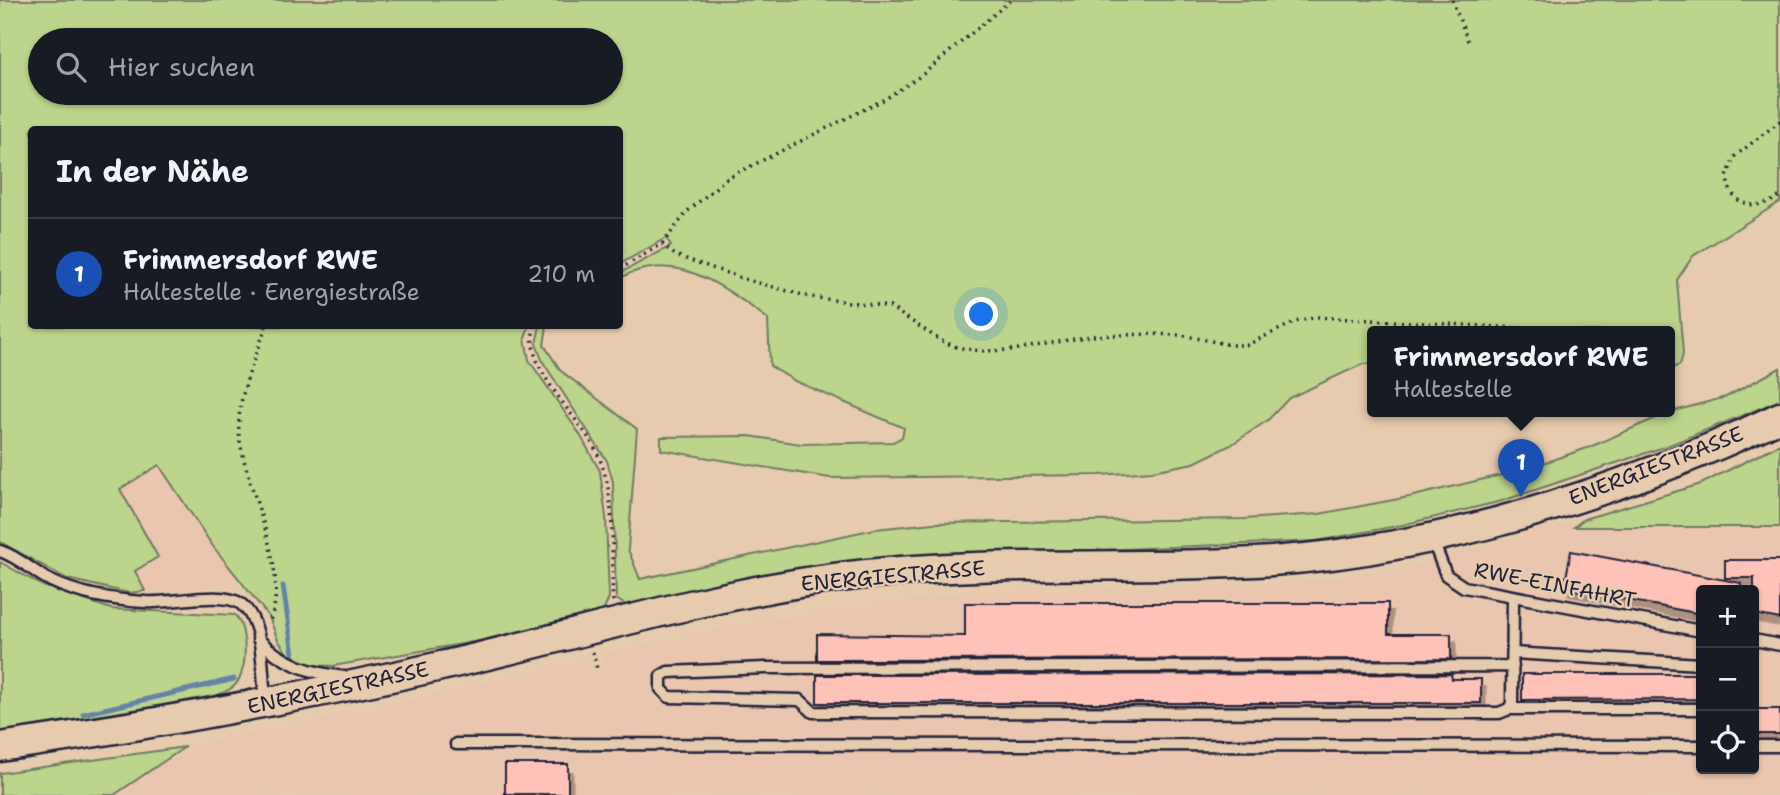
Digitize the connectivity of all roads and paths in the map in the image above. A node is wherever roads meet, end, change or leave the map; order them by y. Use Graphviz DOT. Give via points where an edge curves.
graph roads {
  1 [pos="1011,0"];
  2 [pos="1452,0"];
  3 [pos="1468,41"];
  4 [pos="1780,121"];
  5 [pos="1780,195"];
  6 [pos="662,244"];
  7 [pos="623,267"];
  8 [pos="1482,326"];
  9 [pos="265,329"];
  10 [pos="534,329"];
  11 [pos="1780,417"];
  12 [pos="1432,537"];
  13 [pos="0,551"];
  14 [pos="1513,598"];
  15 [pos="1696,630"];
  16 [pos="609,636"];
  17 [pos="258,638"];
  18 [pos="1759,641"];
  19 [pos="1780,645"];
  20 [pos="593,649"];
  21 [pos="580,653"];
  22 [pos="1513,653"];
  23 [pos="1696,664"];
  24 [pos="1513,666"];
  25 [pos="597,669"];
  26 [pos="380,680"];
  27 [pos="265,703"];
  28 [pos="1509,709"];
  29 [pos="1696,709"];
  30 [pos="456,744"];
  31 [pos="1696,746"];
  32 [pos="1759,746"];
  33 [pos="1780,746"];
  34 [pos="0,747"];
  1 -- 6 [label="path" via="922,75 885,99 727,178 688,211"];
  2 -- 3 [label="path"];
  4 -- 5 [label="path" via="1738,153 1727,175 1730,190 1742,203 1760,205"];
  6 -- 7 [label="path"];
  6 -- 8 [label="path" via="675,255 744,279 810,297 890,307 940,340 980,351 1091,336 1148,334 1247,345 1295,322 1317,317"];
  9 -- 17 [label="path" via="239,418 275,580 274,612"];
  10 -- 16 [label="path" via="534,358 593,445 606,479"];
  11 -- 12 [label="main road, ENERGIESTRASSE" via="1608,486"];
  12 -- 14 [label="lane, RWE-EINFAHRT" via="1442,567 1454,582"];
  12 -- 16 [label="main road, ENERGIESTRASSE" via="1269,561 969,567 868,574 770,589"];
  13 -- 17 [label="lane" via="52,581 102,597 163,603 229,598 251,615"];
  14 -- 15 [label="lane, RWE-EINFAHRT"];
  14 -- 22 [label="lane"];
  16 -- 20 [label="path"];
  16 -- 26 [label="main road, ENERGIESTRASSE"];
  17 -- 26 [label="lane" via="281,658 305,670"];
  17 -- 27 [label="lane"];
  18 -- 19 [label="lane"];
  20 -- 21 [label="path"];
  20 -- 25 [label="path"];
  22 -- 23 [label="lane"];
  22 -- 24 [label="lane"];
  24 -- 28 [label="lane"];
  24 -- 28 [label="lane" via="765,668 670,671 661,678 661,691 669,697 800,700 813,712 1486,713"];
  26 -- 27 [label="main road, ENERGIESTRASSE"];
  27 -- 34 [label="main road, ENERGIESTRASSE"];
  28 -- 29 [label="lane"];
  30 -- 31 [label="lane"];
  32 -- 33 [label="lane"];
}
